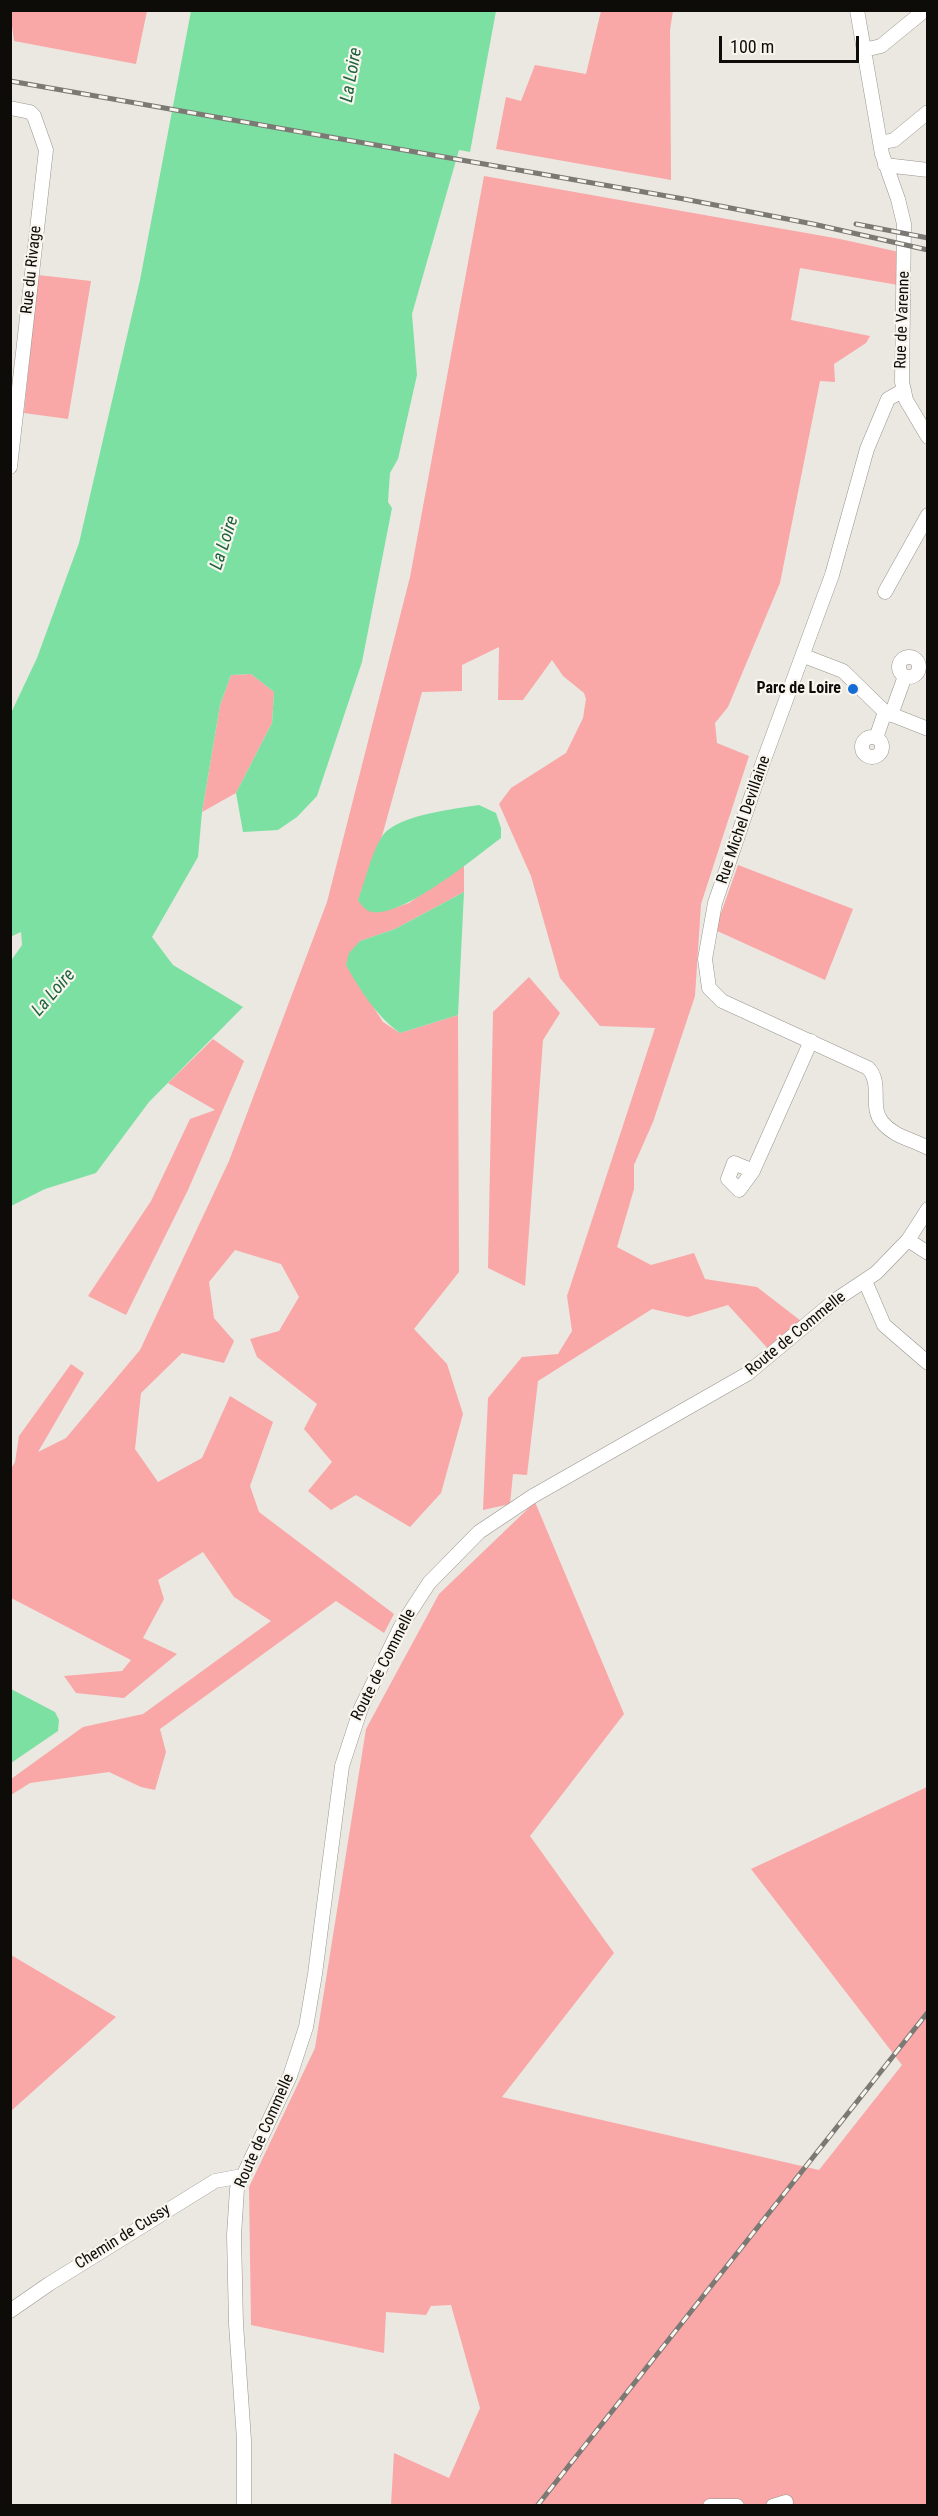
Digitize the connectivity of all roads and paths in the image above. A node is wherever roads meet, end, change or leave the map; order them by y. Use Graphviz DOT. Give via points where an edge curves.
graph roads {
  1 [pos="857,10"];
  2 [pos="925,10"];
  3 [pos="864,50"];
  4 [pos="10,108"];
  5 [pos="927,112"];
  6 [pos="880,143"];
  7 [pos="885,165"];
  8 [pos="927,170"];
  9 [pos="18,334"];
  10 [pos="904,390"];
  11 [pos="927,437"];
  12 [pos="12,445"];
  13 [pos="10,467"];
  14 [pos="927,515"];
  15 [pos="885,592"];
  16 [pos="804,656"];
  17 [pos="905,676"];
  18 [pos="888,713"];
  19 [pos="927,729"];
  20 [pos="876,738"];
  21 [pos="811,1041"];
  22 [pos="927,1148"];
  23 [pos="753,1171"];
  24 [pos="927,1209"];
  25 [pos="908,1240"];
  26 [pos="927,1253"];
  27 [pos="865,1281"];
  28 [pos="927,1364"];
  29 [pos="242,2176"];
  30 [pos="10,2311"];
  31 [pos="244,2505"];
  32 [pos="710,2505"];
  33 [pos="737,2505"];
  1 -- 3 [label="street, Rue de Varenne"];
  2 -- 3 [label="street" via="881,46"];
  3 -- 6 [label="street, Rue de Varenne"];
  4 -- 9 [label="street, Rue du Rivage" via="34,116 46,150"];
  5 -- 6 [label="street" via="894,140"];
  6 -- 7 [label="street, Rue de Varenne"];
  7 -- 8 [label="street"];
  7 -- 10 [label="street, Rue de Varenne" via="898,199 905,234 901,363"];
  9 -- 12 [label="street, Rue du Rivage"];
  10 -- 11 [label="street, Rue de Varenne"];
  10 -- 16 [label="street, Rue Michel Devillaine" via="888,399 867,449 832,575"];
  12 -- 13 [label="street, Rue du Rivage"];
  14 -- 15 [label="street"];
  16 -- 18 [label="street" via="849,674"];
  16 -- 21 [label="street, Rue Michel Devillaine" via="715,903 705,958 709,988 722,1001"];
  17 -- 18 [label="street"];
  18 -- 19 [label="street"];
  18 -- 20 [label="street"];
  21 -- 22 [label="street, Rue Michel Devillaine" via="867,1068 876,1084 877,1112 882,1123 906,1140"];
  21 -- 23 [label="street"];
  24 -- 25 [label="street, Route de Commelle"];
  25 -- 26 [label="street"];
  25 -- 27 [label="street, Route de Commelle"];
  27 -- 28 [label="street" via="884,1325"];
  27 -- 29 [label="street, Route de Commelle" via="837,1299 747,1374 533,1496 479,1532 442,1568 414,1604 352,1732 342,1766 306,2027 290,2076"];
  29 -- 30 [label="street, Chemin de Cussy" via="215,2181"];
  29 -- 31 [label="street, Route de Commelle" via="237,2189 234,2235"];
  32 -- 33 [label="street"];
}
